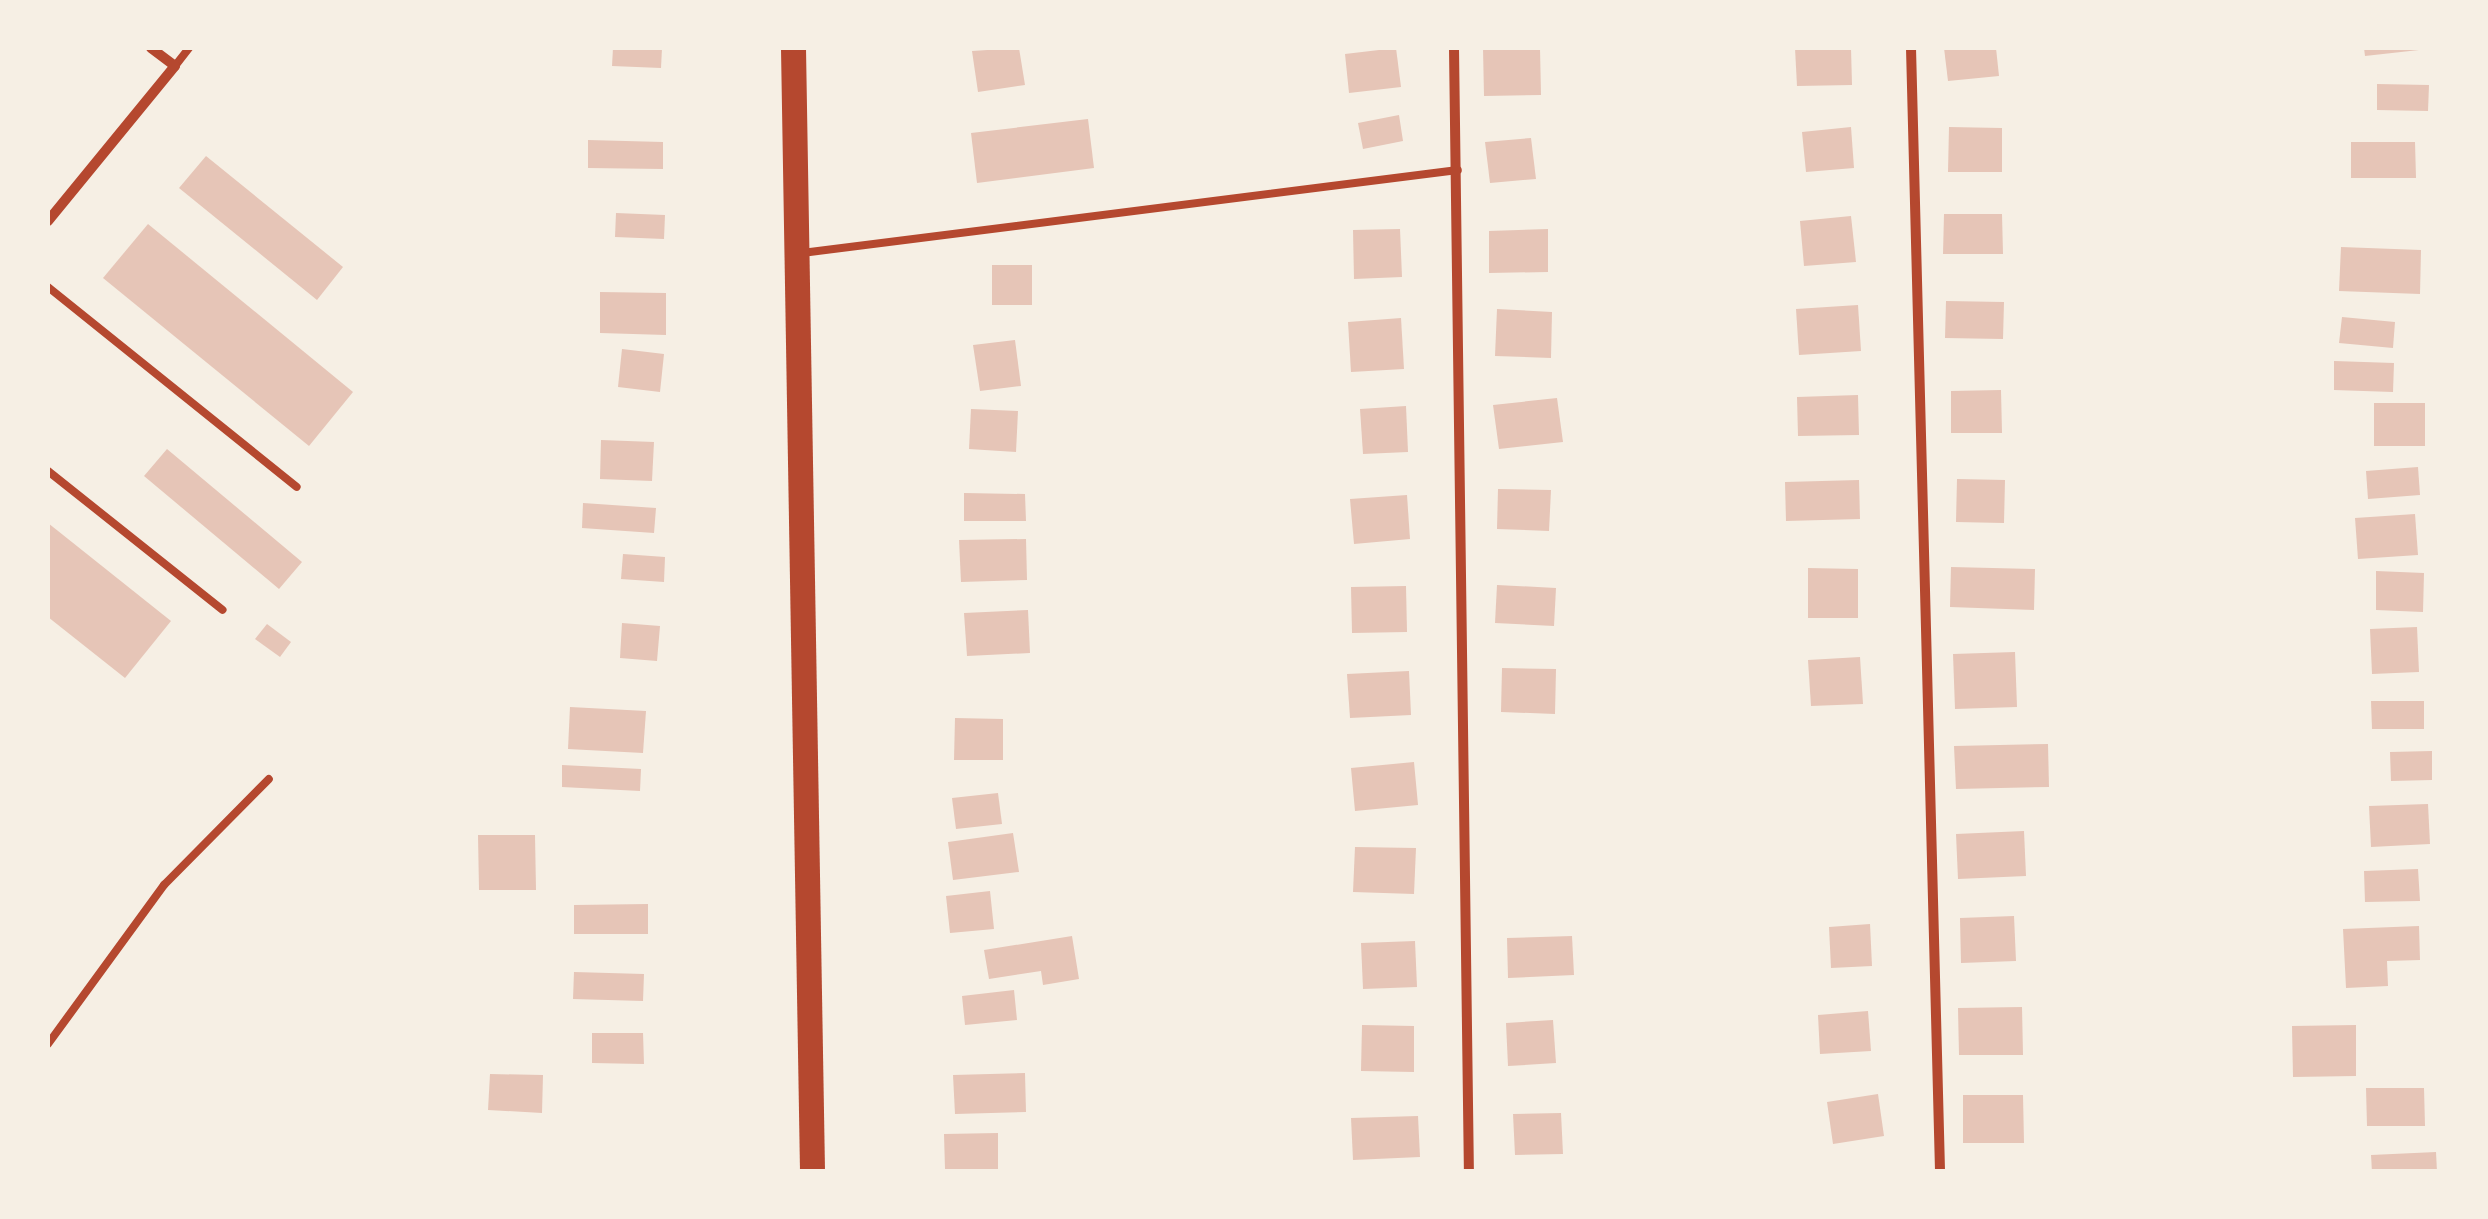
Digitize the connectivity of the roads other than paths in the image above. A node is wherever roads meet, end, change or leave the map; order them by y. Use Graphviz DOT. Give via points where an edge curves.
graph roads {
  1 [pos="151,48"];
  2 [pos="189,48"];
  3 [pos="793,48"];
  4 [pos="1454,48"];
  5 [pos="1911,48"];
  6 [pos="175,66"];
  7 [pos="1458,170"];
  8 [pos="48,221"];
  9 [pos="798,253"];
  10 [pos="48,287"];
  11 [pos="48,470"];
  12 [pos="298,488"];
  13 [pos="223,610"];
  14 [pos="269,778"];
  15 [pos="48,1044"];
  16 [pos="812,1172"];
  17 [pos="1470,1172"];
  18 [pos="1940,1172"];
  1 -- 6 [label="street"];
  2 -- 6 [label="lane"];
  3 -- 9 [label="main road"];
  4 -- 7 [label="street"];
  5 -- 18 [label="street"];
  6 -- 8 [label="street"];
  7 -- 9 [label="lane"];
  7 -- 17 [label="street"];
  9 -- 16 [label="main road"];
  10 -- 12 [label="lane"];
  11 -- 13 [label="lane"];
  14 -- 15 [label="lane" via="164,886"];
}
